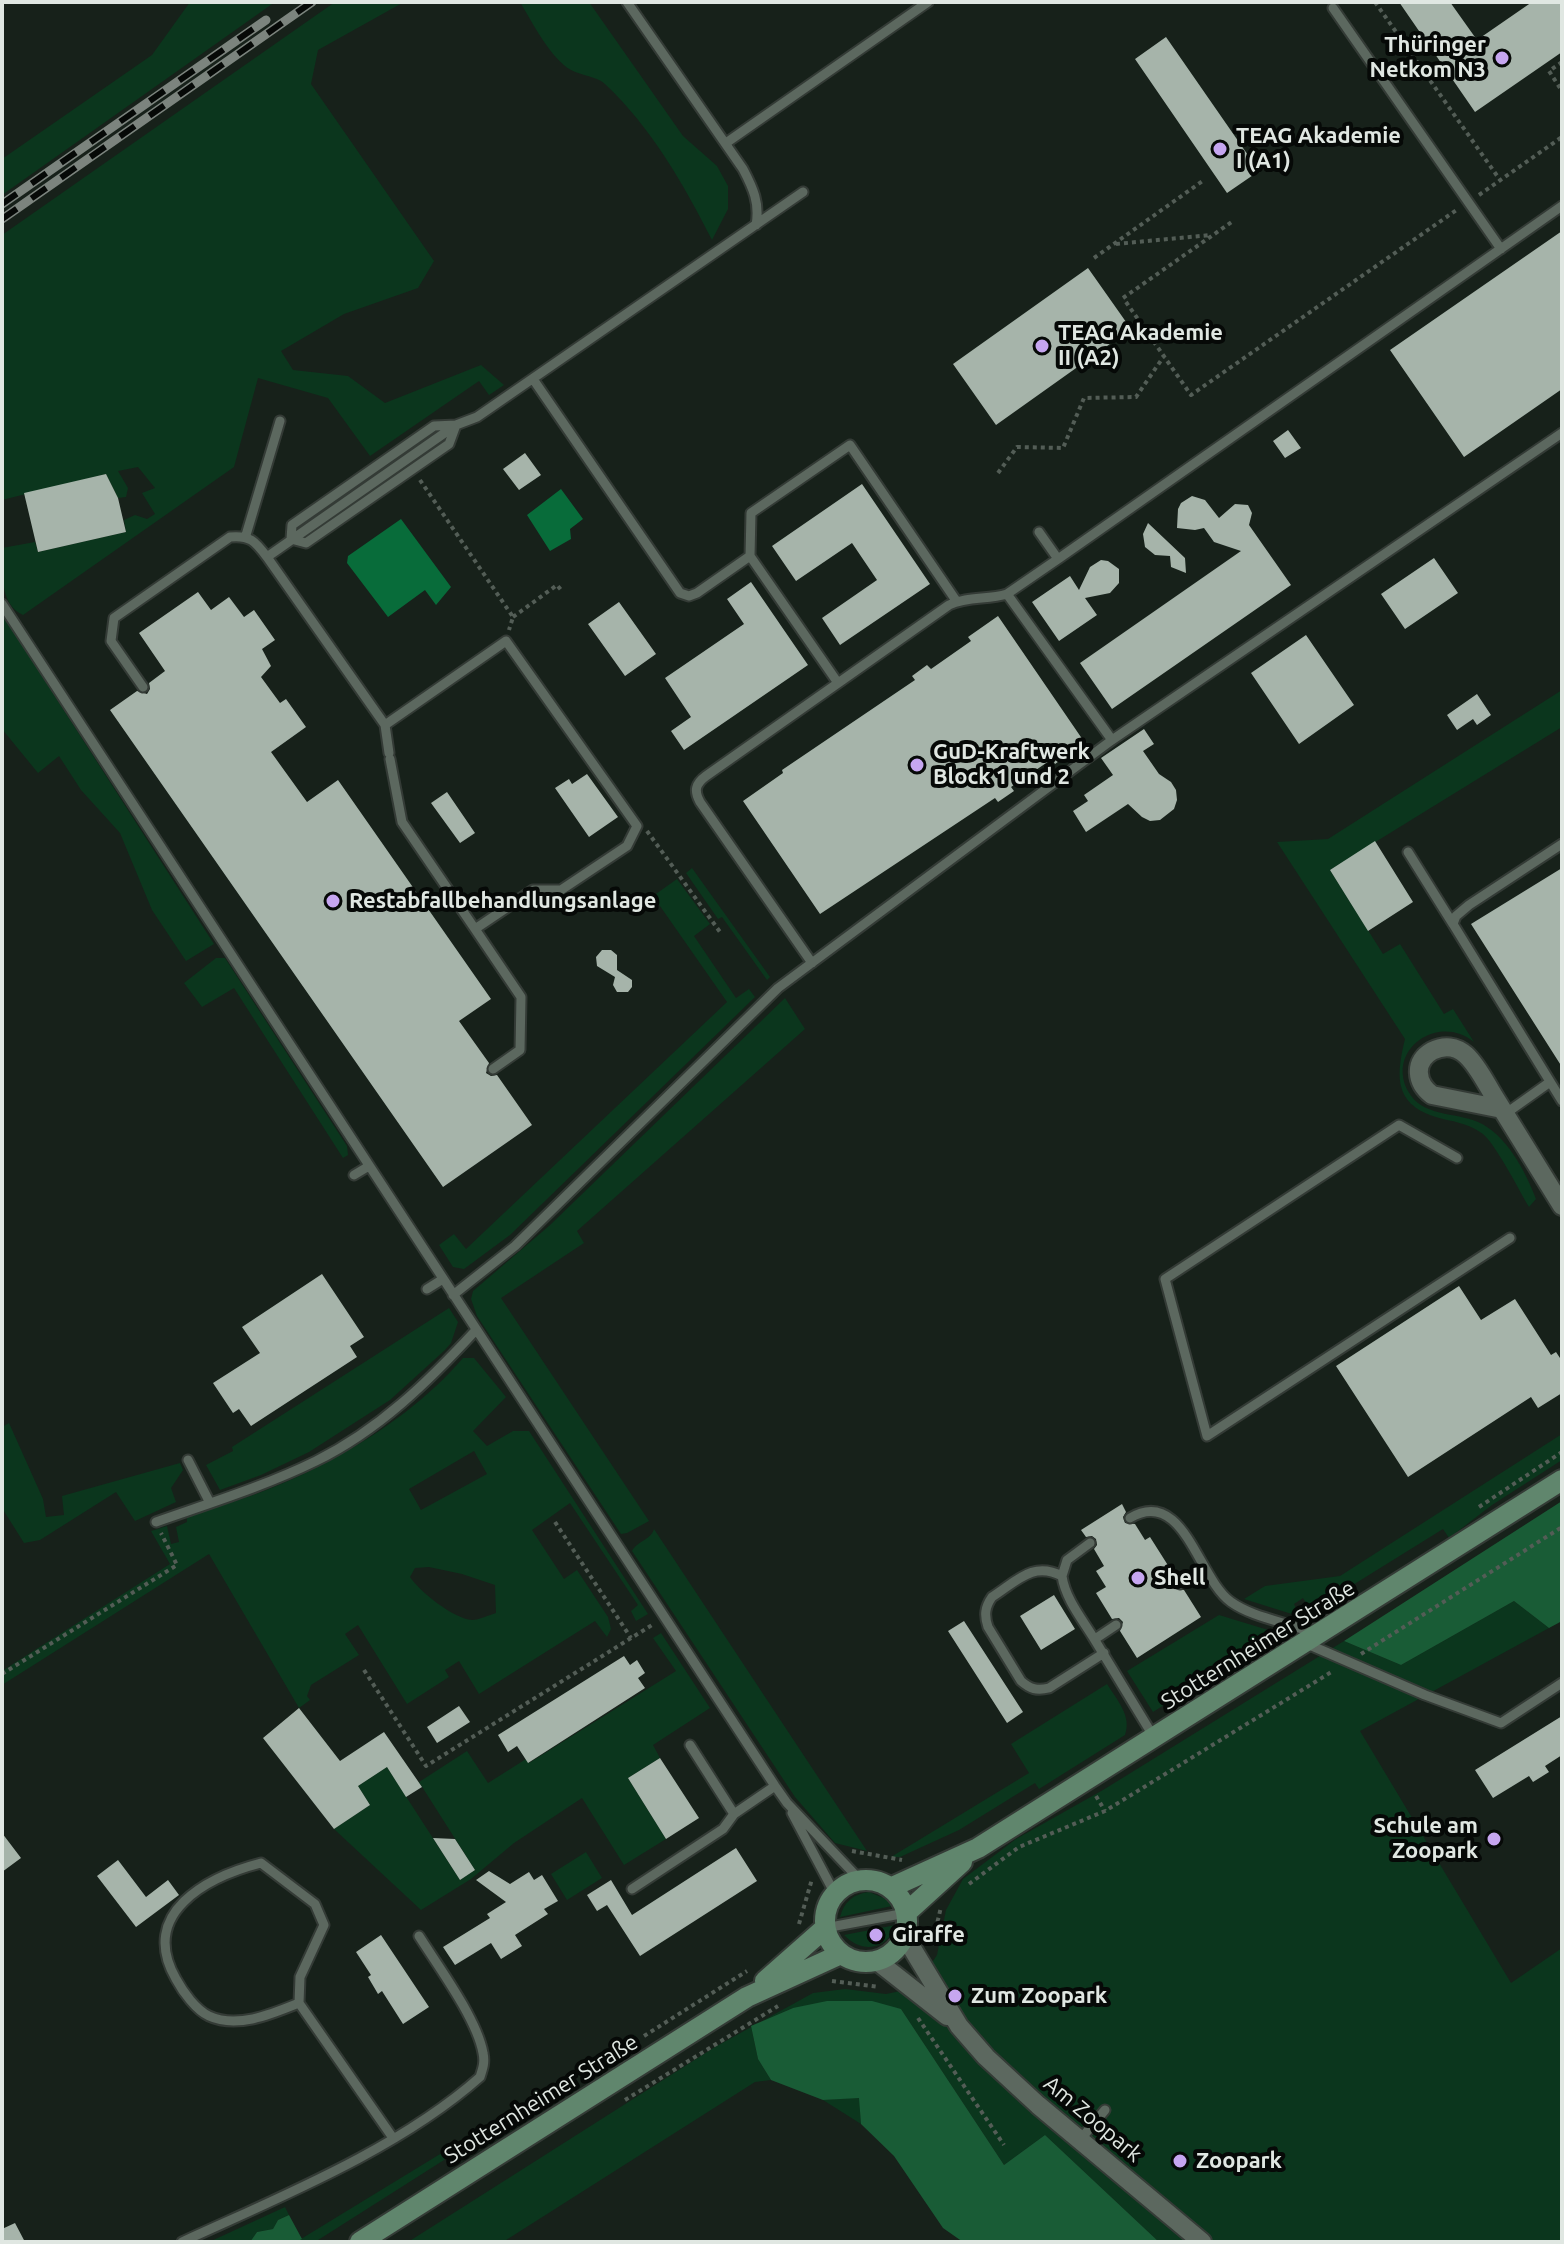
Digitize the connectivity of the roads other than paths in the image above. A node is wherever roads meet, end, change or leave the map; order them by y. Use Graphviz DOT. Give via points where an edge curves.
graph roads {
  1 [pos="627,2"];
  2 [pos="928,2"];
  3 [pos="1333,8"];
  4 [pos="726,143"];
  5 [pos="803,192"];
  6 [pos="1562,206"];
  7 [pos="756,225"];
  8 [pos="1501,249"];
  9 [pos="533,379"];
  10 [pos="280,421"];
  11 [pos="456,425"];
  12 [pos="1562,433"];
  13 [pos="1039,532"];
  14 [pos="246,535"];
  15 [pos="291,539"];
  16 [pos="750,556"];
  17 [pos="267,557"];
  18 [pos="1058,559"];
  19 [pos="1007,594"];
  20 [pos="957,602"];
  21 [pos="2,604"];
  22 [pos="838,683"];
  23 [pos="143,687"];
  24 [pos="385,725"];
  25 [pos="1112,740"];
  26 [pos="1562,844"];
  27 [pos="1408,852"];
  28 [pos="1453,924"];
  29 [pos="475,929"];
  30 [pos="812,963"];
  31 [pos="493,1069"];
  32 [pos="1550,1082"];
  33 [pos="1562,1101"];
  34 [pos="1503,1112"];
  35 [pos="1457,1158"];
  36 [pos="369,1166"];
  37 [pos="354,1175"];
  38 [pos="1562,1206"];
  39 [pos="1510,1238"];
  40 [pos="443,1279"];
  41 [pos="427,1289"];
  42 [pos="453,1295"];
  43 [pos="476,1330"];
  44 [pos="188,1460"];
  45 [pos="1562,1480"];
  46 [pos="210,1503"];
  47 [pos="1130,1518"];
  48 [pos="156,1522"];
  49 [pos="1090,1543"];
  50 [pos="1205,1568"];
  51 [pos="1062,1576"];
  52 [pos="1180,1584"];
  53 [pos="1116,1625"];
  54 [pos="1095,1639"];
  55 [pos="1311,1639"];
  56 [pos="1104,1653"];
  57 [pos="1562,1683"];
  58 [pos="1155,1739"];
  59 [pos="690,1745"];
  60 [pos="775,1786"];
  61 [pos="787,1803"];
  62 [pos="734,1814"];
  63 [pos="978,1848"];
  64 [pos="860,1880"];
  65 [pos="890,1888"];
  66 [pos="632,1889"];
  67 [pos="835,1894"];
  68 [pos="906,1913"];
  69 [pos="825,1928"];
  70 [pos="904,1935"];
  71 [pos="419,1936"];
  72 [pos="841,1954"];
  73 [pos="877,1961"];
  74 [pos="747,1997"];
  75 [pos="299,2003"];
  76 [pos="959,2026"];
  77 [pos="1105,2110"];
  78 [pos="393,2138"];
  79 [pos="1080,2140"];
  80 [pos="182,2242"];
  81 [pos="360,2242"];
  82 [pos="1202,2242"];
  1 -- 4 [label="lane"];
  2 -- 4 [label="lane"];
  3 -- 8 [label="lane"];
  4 -- 7 [label="lane" via="755,192"];
  5 -- 7 [label="lane"];
  6 -- 8 [label="lane"];
  7 -- 9 [label="lane"];
  8 -- 18 [label="lane"];
  9 -- 11 [label="lane"];
  9 -- 16 [label="lane" via="680,593 697,593"];
  10 -- 14 [label="lane"];
  11 -- 15 [label="lane" via="434,426 292,525"];
  11 -- 15 [label="lane" via="449,444 306,543"];
  12 -- 25 [label="lane"];
  13 -- 18 [label="lane"];
  14 -- 17 [label="lane"];
  14 -- 23 [label="lane" via="230,537 114,618 111,641"];
  15 -- 17 [label="lane"];
  16 -- 20 [label="lane" via="751,513 850,445"];
  16 -- 22 [label="lane"];
  17 -- 24 [label="lane"];
  18 -- 19 [label="lane"];
  19 -- 20 [label="lane"];
  19 -- 25 [label="lane"];
  20 -- 22 [label="lane"];
  21 -- 36 [label="lane"];
  22 -- 30 [label="lane" via="695,789"];
  24 -- 29 [label="lane" via="402,822"];
  24 -- 29 [label="lane" via="506,641 637,826 627,846 561,890 533,890"];
  25 -- 30 [label="lane"];
  26 -- 28 [label="lane" via="1469,905"];
  27 -- 28 [label="lane"];
  28 -- 32 [label="lane"];
  29 -- 31 [label="lane" via="521,997 520,1050"];
  30 -- 42 [label="lane" via="778,988 515,1246"];
  32 -- 33 [label="lane"];
  32 -- 34 [label="lane"];
  34 -- 34 [label="street" via="1465,1054 1442,1047 1424,1057 1419,1066 1423,1089"];
  34 -- 38 [label="street"];
  35 -- 39 [label="lane" via="1399,1125 1165,1279 1207,1436"];
  36 -- 37 [label="lane"];
  36 -- 40 [label="lane"];
  40 -- 41 [label="lane"];
  40 -- 42 [label="lane"];
  42 -- 43 [label="lane"];
  43 -- 46 [label="lane" via="438,1372 362,1433 317,1461"];
  43 -- 60 [label="lane"];
  44 -- 46 [label="lane"];
  45 -- 55 [label="main road, Stotternheimer Straße"];
  46 -- 48 [label="lane"];
  47 -- 50 [label="lane" via="1162,1512 1180,1528"];
  49 -- 51 [label="lane" via="1067,1560"];
  50 -- 52 [label="lane"];
  50 -- 55 [label="lane" via="1237,1606"];
  51 -- 54 [label="lane"];
  51 -- 56 [label="lane" via="1038,1570 992,1597 985,1610 988,1627 1021,1681 1034,1690 1049,1688"];
  53 -- 54 [label="lane"];
  54 -- 56 [label="lane"];
  55 -- 57 [label="lane" via="1425,1695 1501,1723"];
  55 -- 58 [label="main road, Stotternheimer Straße"];
  56 -- 58 [label="lane"];
  58 -- 63 [label="main road, Stotternheimer Straße"];
  59 -- 62 [label="lane"];
  60 -- 61 [label="lane"];
  60 -- 62 [label="lane"];
  61 -- 64 [label="lane"];
  61 -- 67 [label="lane"];
  62 -- 66 [label="lane" via="723,1829"];
  63 -- 65 [label="main road"];
  63 -- 68 [label="main road"];
  64 -- 65 [label="main road"];
  64 -- 67 [label="main road"];
  65 -- 68 [label="main road"];
  67 -- 69 [label="main road" via="824,1916"];
  68 -- 69 [label="lane"];
  68 -- 70 [label="main road"];
  69 -- 72 [label="main road"];
  69 -- 74 [label="main road"];
  70 -- 73 [label="main road" via="898,1947"];
  70 -- 76 [label="street, Am Zoopark"];
  71 -- 78 [label="lane" via="468,2017 485,2065 467,2088"];
  72 -- 73 [label="main road"];
  72 -- 74 [label="main road"];
  73 -- 76 [label="street, Am Zoopark"];
  74 -- 81 [label="main road, Stotternheimer Straße"];
  75 -- 75 [label="lane" via="300,1977 324,1925 315,1904 261,1863 209,1881 172,1915 165,1933 166,1954 181,1987 208,2016 254,2019"];
  75 -- 78 [label="lane"];
  76 -- 79 [label="street, Am Zoopark" via="1011,2081"];
  77 -- 79 [label="lane"];
  78 -- 80 [label="lane"];
  79 -- 82 [label="street, Am Zoopark"];
}
